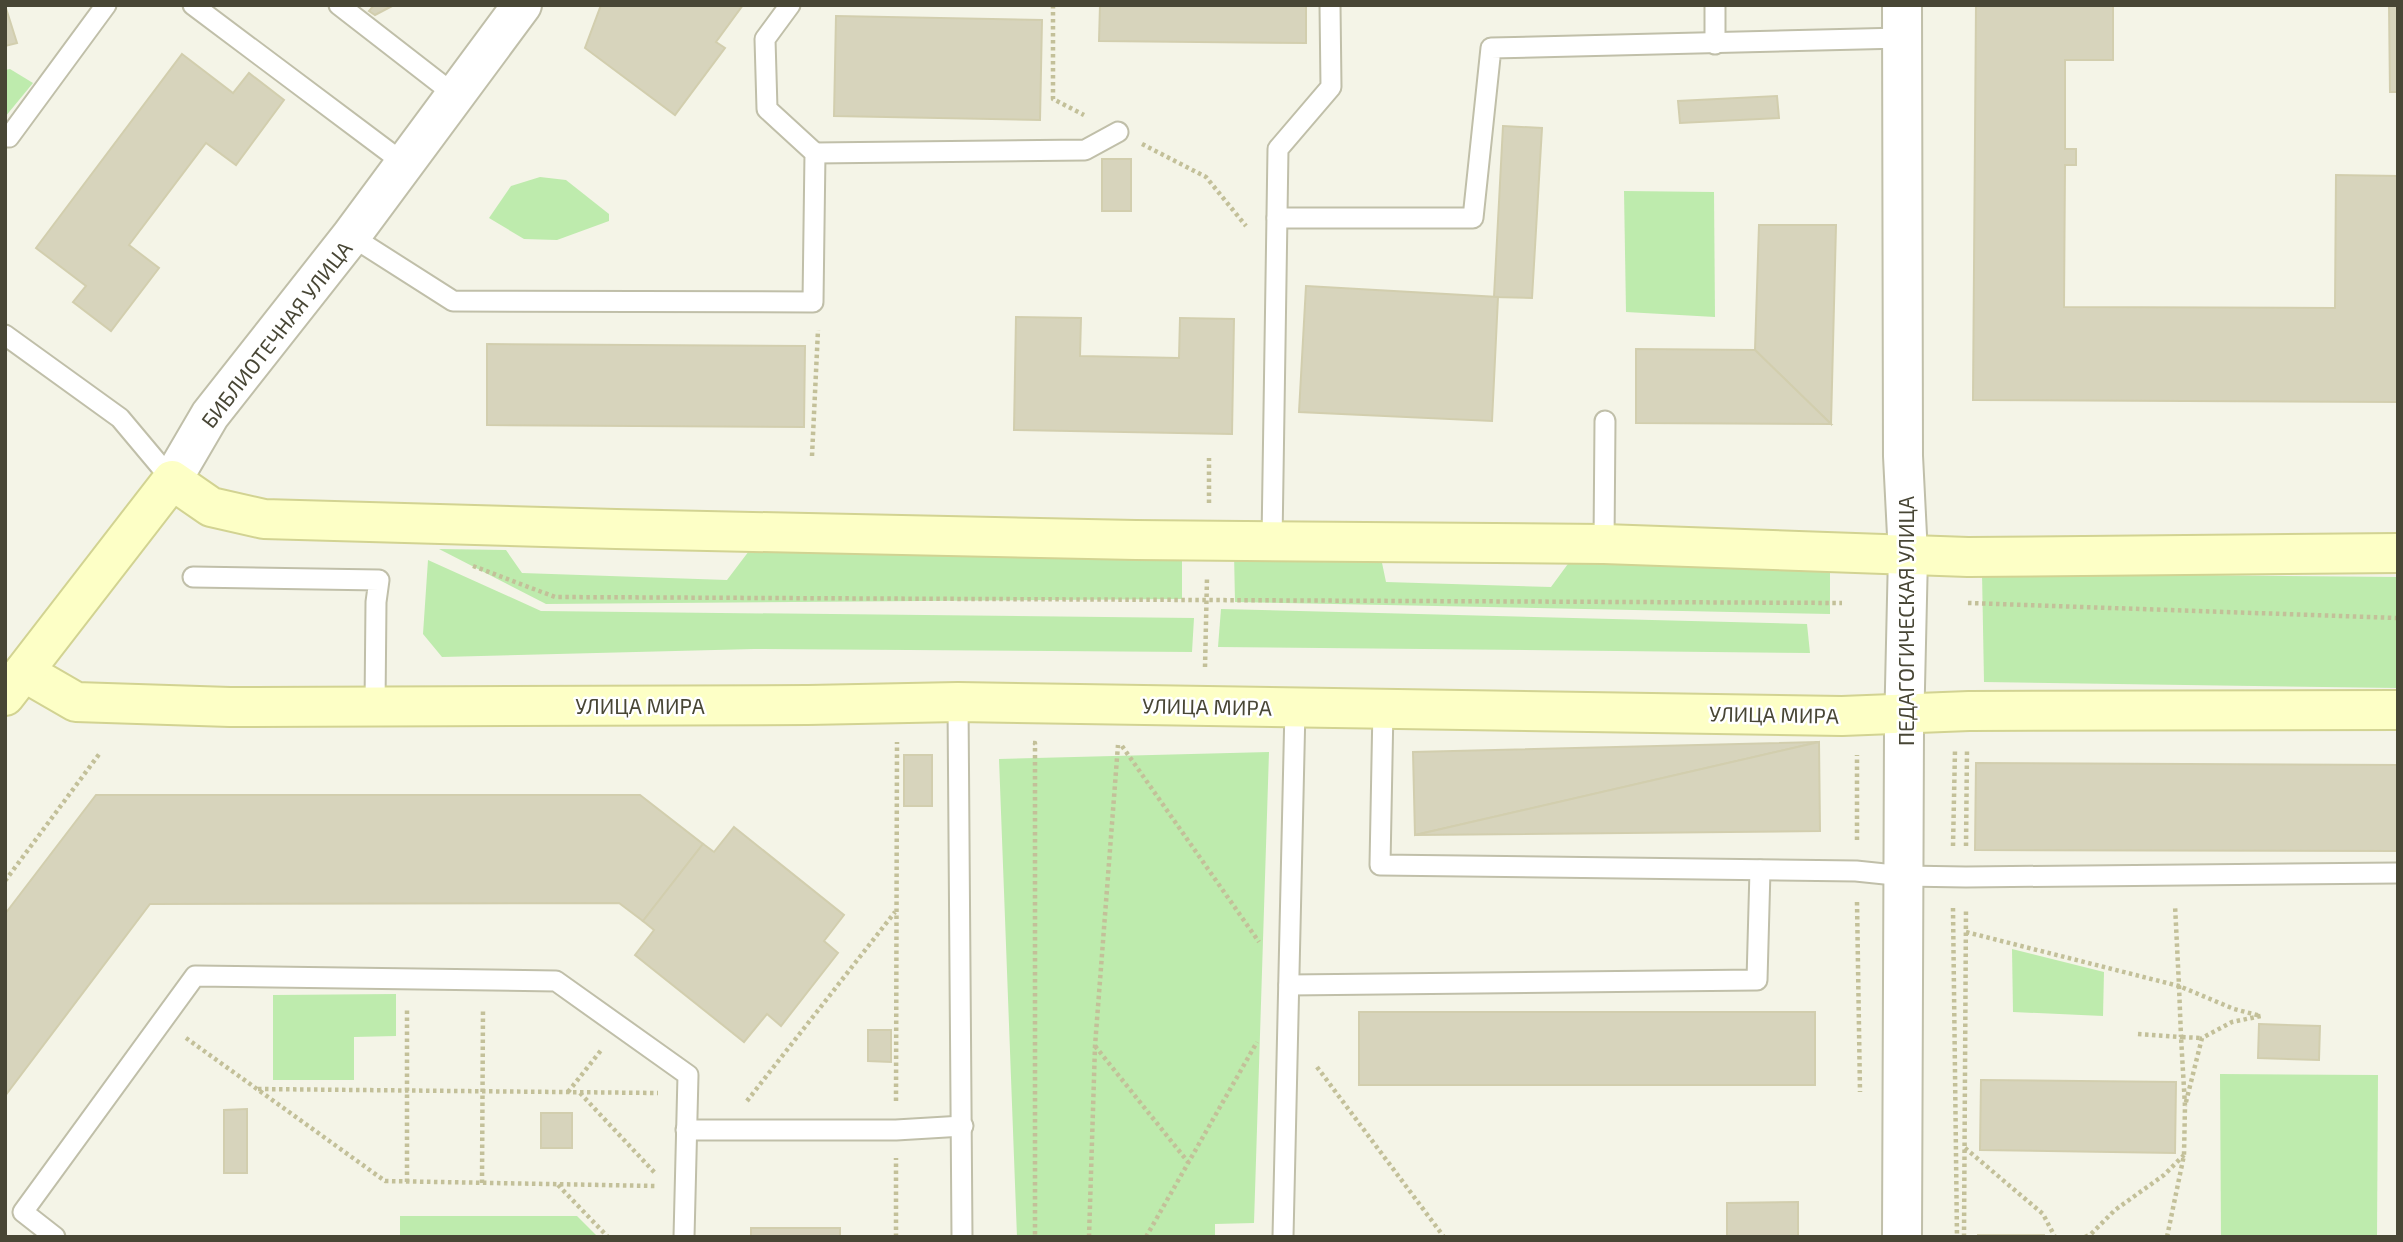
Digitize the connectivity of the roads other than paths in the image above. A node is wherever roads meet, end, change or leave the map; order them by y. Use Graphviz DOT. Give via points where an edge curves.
graph roads {
  1 [pos="107,5"];
  2 [pos="193,5"];
  3 [pos="338,5"];
  4 [pos="522,5"];
  5 [pos="789,5"];
  6 [pos="1330,5"];
  7 [pos="1715,5"];
  8 [pos="1902,22"];
  9 [pos="1715,44"];
  10 [pos="456,95"];
  11 [pos="1118,132"];
  12 [pos="5,137"];
  13 [pos="815,153"];
  14 [pos="405,164"];
  15 [pos="1277,218"];
  16 [pos="351,236"];
  17 [pos="5,335"];
  18 [pos="1605,421"];
  19 [pos="172,480"];
  20 [pos="1272,541"];
  21 [pos="1604,544"];
  22 [pos="2398,553"];
  23 [pos="1908,555"];
  24 [pos="193,577"];
  25 [pos="15,684"];
  26 [pos="958,702"];
  27 [pos="374,706"];
  28 [pos="1295,708"];
  29 [pos="1383,708"];
  30 [pos="2398,710"];
  31 [pos="1905,714"];
  32 [pos="1760,870"];
  33 [pos="2398,873"];
  34 [pos="1904,876"];
  35 [pos="1289,985"];
  36 [pos="963,1126"];
  37 [pos="686,1130"];
  38 [pos="55,1237"];
  39 [pos="684,1237"];
  40 [pos="962,1237"];
  41 [pos="1283,1237"];
  42 [pos="1902,1237"];
  1 -- 12 [label="lane"];
  2 -- 14 [label="lane"];
  3 -- 10 [label="lane"];
  4 -- 10 [label="street, БИБЛИОТЕЧНАЯ УЛИЦА"];
  5 -- 13 [label="lane" via="765,39 767,108"];
  6 -- 15 [label="lane" via="1331,86 1278,149"];
  7 -- 9 [label="lane"];
  8 -- 9 [label="lane"];
  8 -- 23 [label="street, ПЕДАГОГИЧЕСКАЯ УЛИЦА" via="1903,456"];
  9 -- 15 [label="lane" via="1491,48 1473,218"];
  10 -- 14 [label="street, БИБЛИОТЕЧНАЯ УЛИЦА"];
  11 -- 13 [label="lane" via="1085,150"];
  13 -- 16 [label="lane" via="813,302 453,301"];
  14 -- 16 [label="street, БИБЛИОТЕЧНАЯ УЛИЦА"];
  15 -- 20 [label="lane"];
  16 -- 19 [label="street, БИБЛИОТЕЧНАЯ УЛИЦА" via="210,415"];
  17 -- 19 [label="lane" via="120,418"];
  18 -- 21 [label="lane"];
  19 -- 20 [label="street" via="211,507 264,519"];
  19 -- 25 [label="street, БИБЛИОТЕЧНАЯ УЛИЦА"];
  20 -- 21 [label="street"];
  21 -- 23 [label="street"];
  22 -- 23 [label="street"];
  23 -- 31 [label="street, ПЕДАГОГИЧЕСКАЯ УЛИЦА"];
  24 -- 27 [label="lane" via="379,580"];
  25 -- 27 [label="street, УЛИЦА МИРА" via="76,702"];
  26 -- 27 [label="street, УЛИЦА МИРА"];
  26 -- 28 [label="street, УЛИЦА МИРА"];
  26 -- 36 [label="lane"];
  28 -- 29 [label="street, УЛИЦА МИРА"];
  28 -- 35 [label="lane"];
  29 -- 31 [label="street, УЛИЦА МИРА"];
  29 -- 32 [label="lane" via="1380,865"];
  30 -- 31 [label="street, УЛИЦА МИРА"];
  31 -- 34 [label="street, ПЕДАГОГИЧЕСКАЯ УЛИЦА"];
  32 -- 34 [label="lane"];
  32 -- 35 [label="lane" via="1757,980"];
  33 -- 34 [label="lane"];
  34 -- 42 [label="street, ПЕДАГОГИЧЕСКАЯ УЛИЦА"];
  35 -- 41 [label="lane"];
  36 -- 37 [label="lane"];
  36 -- 40 [label="lane"];
  37 -- 38 [label="lane" via="688,1075 556,981 195,976 23,1212"];
  37 -- 39 [label="lane" via="676,1186"];
}
